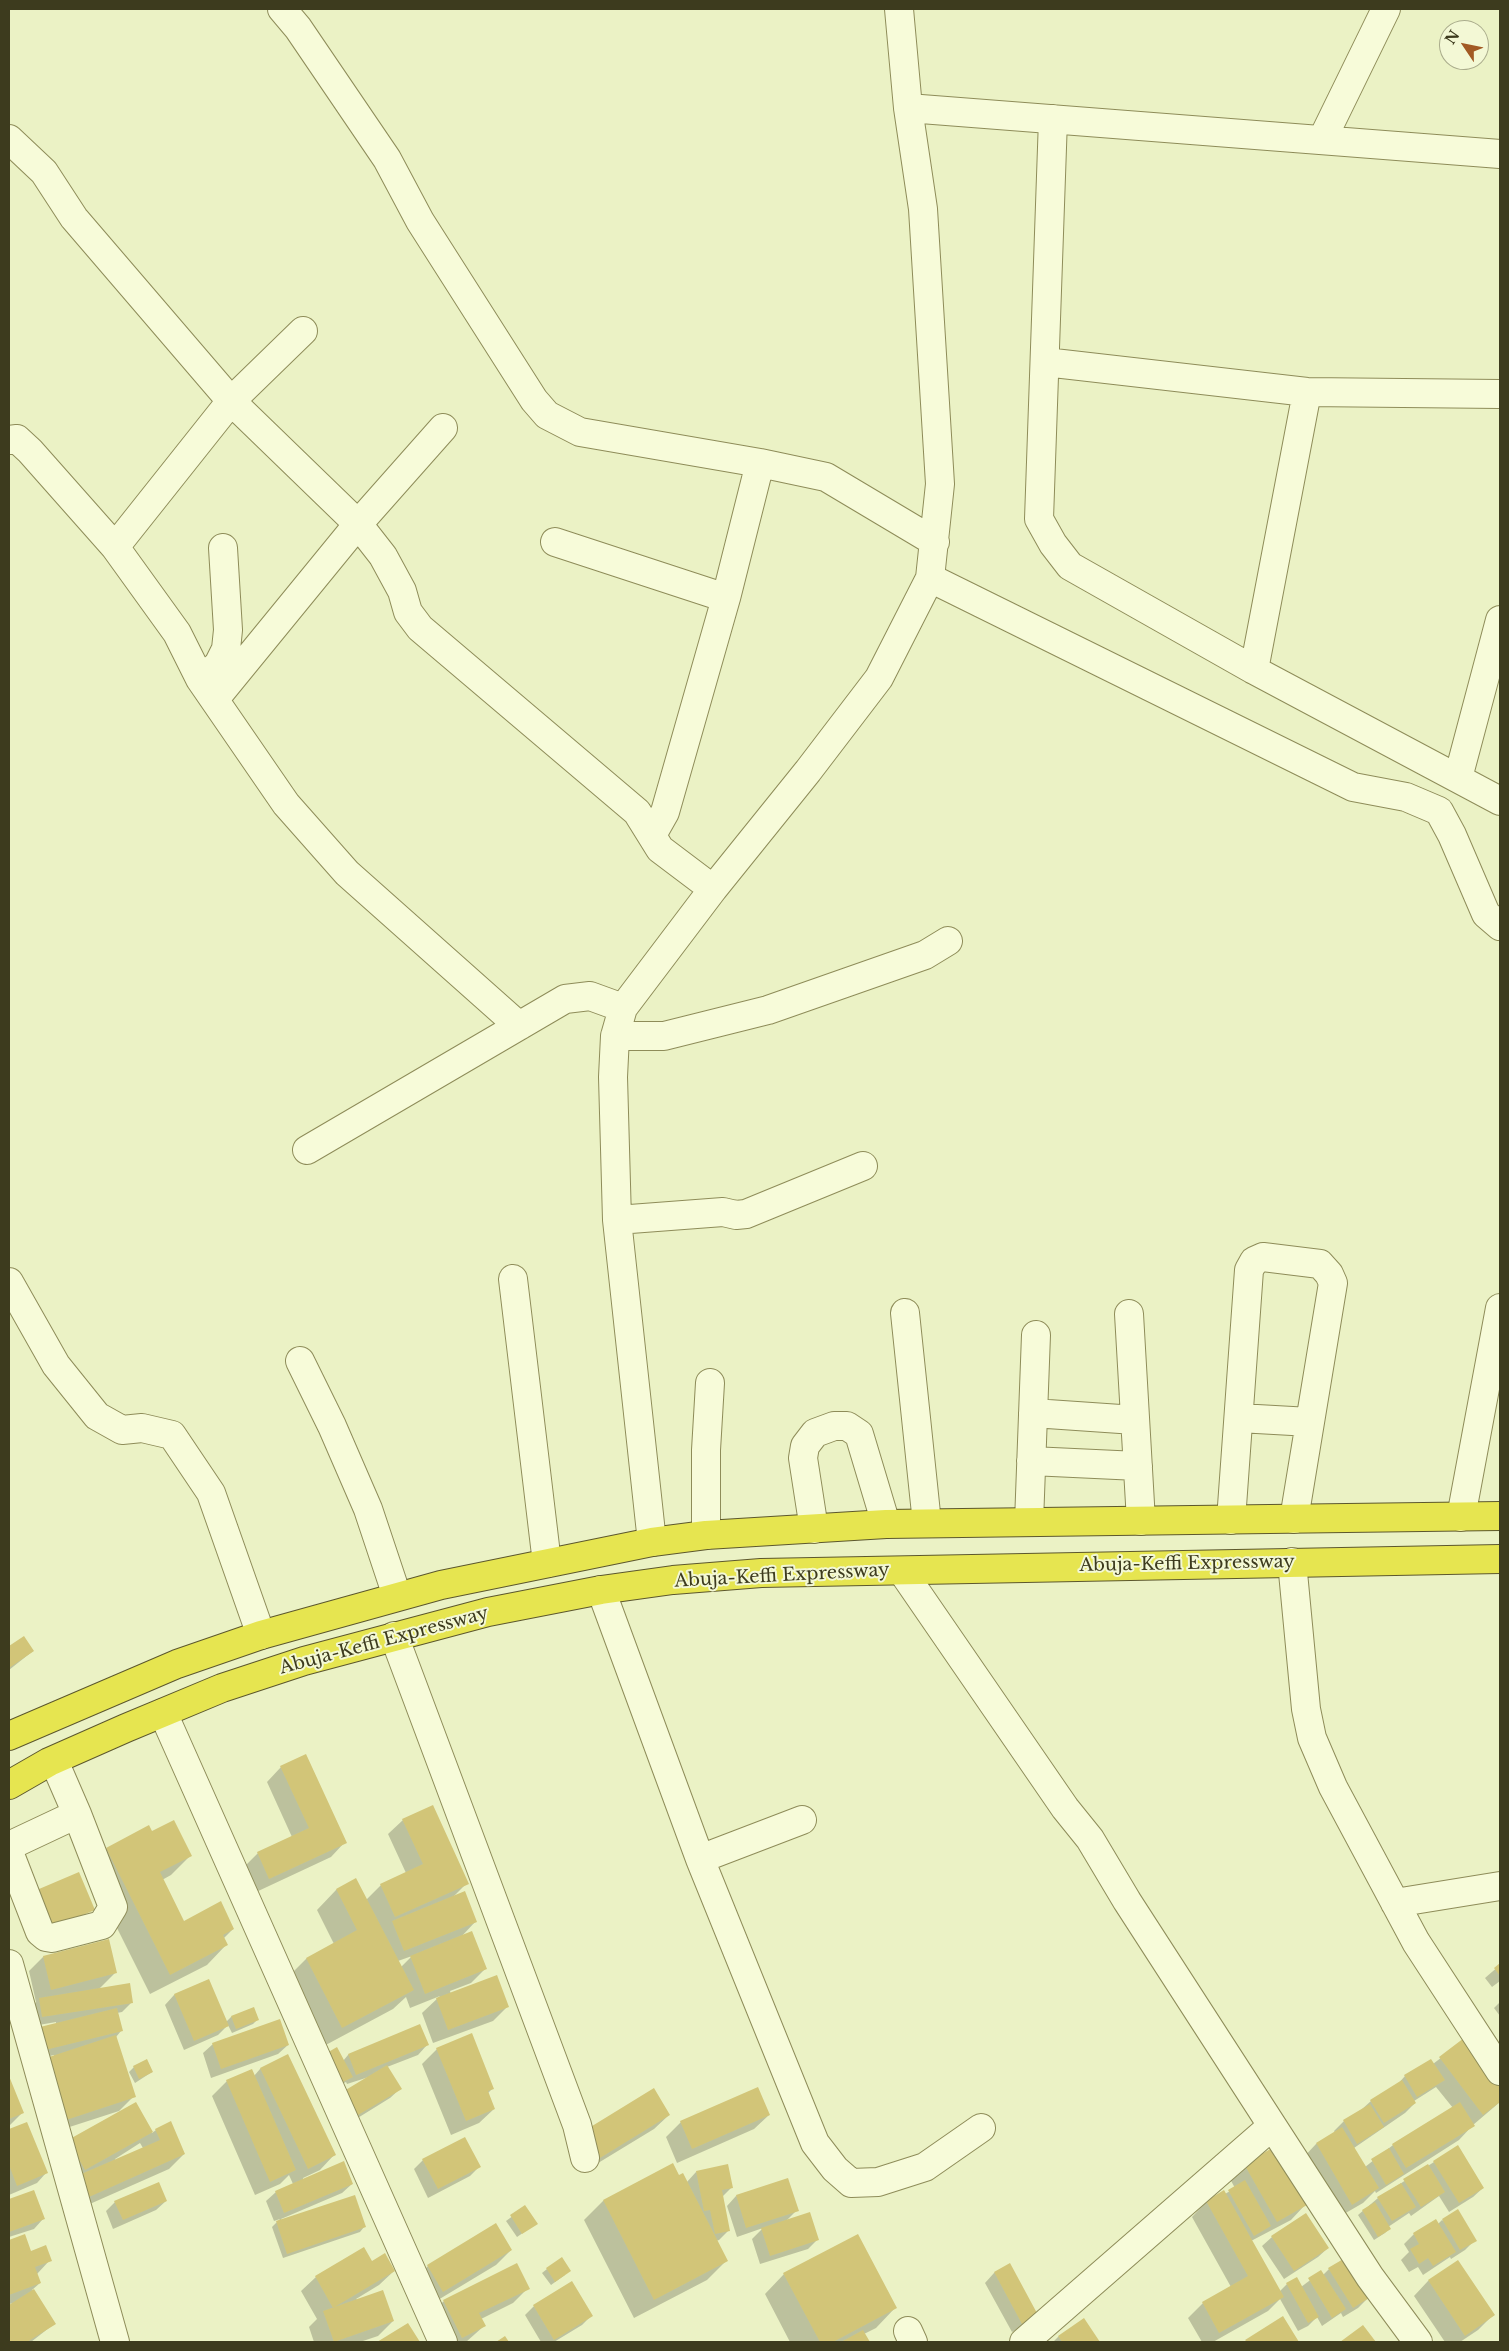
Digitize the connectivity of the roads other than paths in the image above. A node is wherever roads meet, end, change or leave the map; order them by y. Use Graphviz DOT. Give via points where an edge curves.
graph roads {
  1 [pos="282,9"];
  2 [pos="899,9"];
  3 [pos="1386,9"];
  4 [pos="908,108"];
  5 [pos="1053,119"];
  6 [pos="9,138"];
  7 [pos="1322,140"];
  8 [pos="1500,154"];
  9 [pos="303,331"];
  10 [pos="1044,362"];
  11 [pos="1307,392"];
  12 [pos="1500,394"];
  13 [pos="232,401"];
  14 [pos="443,428"];
  15 [pos="9,440"];
  16 [pos="760,463"];
  17 [pos="358,524"];
  18 [pos="555,542"];
  19 [pos="935,542"];
  20 [pos="115,547"];
  21 [pos="223,548"];
  22 [pos="930,578"];
  23 [pos="726,598"];
  24 [pos="1500,620"];
  25 [pos="1254,670"];
  26 [pos="207,689"];
  27 [pos="1458,778"];
  28 [pos="1500,801"];
  29 [pos="652,835"];
  30 [pos="713,889"];
  31 [pos="1500,926"];
  32 [pos="948,941"];
  33 [pos="623,1008"];
  34 [pos="519,1026"];
  35 [pos="615,1036"];
  36 [pos="307,1150"];
  37 [pos="863,1166"];
  38 [pos="617,1220"];
  39 [pos="513,1279"];
  40 [pos="9,1282"];
  41 [pos="1500,1308"];
  42 [pos="905,1313"];
  43 [pos="1129,1314"];
  44 [pos="1036,1335"];
  45 [pos="300,1361"];
  46 [pos="710,1383"];
  47 [pos="1033,1413"];
  48 [pos="1239,1418"];
  49 [pos="1135,1420"];
  50 [pos="1310,1422"];
  51 [pos="1031,1461"];
  52 [pos="1138,1466"];
  53 [pos="1500,1516"];
  54 [pos="1461,1517"];
  55 [pos="1294,1519"];
  56 [pos="1232,1520"];
  57 [pos="1141,1521"];
  58 [pos="1029,1522"];
  59 [pos="927,1523"];
  60 [pos="886,1524"];
  61 [pos="814,1529"];
  62 [pos="706,1536"];
  63 [pos="652,1542"];
  64 [pos="1500,1559"];
  65 [pos="1292,1562"];
  66 [pos="546,1563"];
  67 [pos="902,1571"];
  68 [pos="601,1590"];
  69 [pos="397,1596"];
  70 [pos="261,1635"];
  71 [pos="394,1636"];
  72 [pos="163,1713"];
  73 [pos="9,1736"];
  74 [pos="54,1761"];
  75 [pos="9,1785"];
  76 [pos="77,1814"];
  77 [pos="802,1820"];
  78 [pos="9,1846"];
  79 [pos="9,1852"];
  80 [pos="700,1859"];
  81 [pos="1500,1886"];
  82 [pos="1395,1903"];
  83 [pos="9,1964"];
  84 [pos="1500,2071"];
  85 [pos="1272,2126"];
  86 [pos="981,2128"];
  87 [pos="585,2158"];
  88 [pos="1036,2338"];
  89 [pos="115,2342"];
  90 [pos="443,2342"];
  91 [pos="1418,2342"];
  1 -- 16 [label="street" via="387,159 420,221 534,400 547,415 580,432"];
  2 -- 4 [label="street"];
  3 -- 7 [label="street"];
  4 -- 5 [label="street"];
  4 -- 19 [label="street" via="923,208 940,484"];
  5 -- 7 [label="street"];
  5 -- 10 [label="street"];
  6 -- 13 [label="street" via="44,172 74,218"];
  7 -- 8 [label="street"];
  9 -- 13 [label="street"];
  10 -- 11 [label="street"];
  10 -- 25 [label="street" via="1039,519 1053,544 1070,566"];
  11 -- 12 [label="street"];
  11 -- 25 [label="street"];
  13 -- 17 [label="street"];
  13 -- 20 [label="street"];
  14 -- 17 [label="street"];
  15 -- 20 [label="street" via="17,439 30,451"];
  16 -- 19 [label="street" via="826,477"];
  16 -- 23 [label="street"];
  17 -- 26 [label="street"];
  17 -- 29 [label="street" via="383,556 402,591 408,612 420,628 637,812"];
  18 -- 23 [label="street"];
  19 -- 22 [label="street"];
  20 -- 26 [label="street" via="177,633"];
  21 -- 26 [label="street" via="228,630 226,649"];
  22 -- 30 [label="street" via="879,678"];
  22 -- 31 [label="street" via="1353,787 1406,797 1438,811 1452,835 1486,914"];
  23 -- 29 [label="street" via="665,812"];
  24 -- 27 [label="street"];
  25 -- 27 [label="street"];
  26 -- 34 [label="street" via="286,804 347,873"];
  27 -- 28 [label="street"];
  29 -- 30 [label="street" via="660,849"];
  30 -- 33 [label="street"];
  32 -- 35 [label="street" via="925,955 768,1010 664,1036"];
  33 -- 34 [label="street" via="590,996 566,1000"];
  33 -- 35 [label="street"];
  34 -- 36 [label="street"];
  35 -- 38 [label="street"];
  37 -- 38 [label="street" via="746,1214 723,1212"];
  38 -- 63 [label="street"];
  39 -- 66 [label="street"];
  40 -- 70 [label="street" via="56,1365 98,1416 122,1430 142,1428 172,1435 211,1493"];
  41 -- 54 [label="street"];
  42 -- 59 [label="street"];
  43 -- 49 [label="street"];
  44 -- 47 [label="street"];
  45 -- 69 [label="street" via="368,1509"];
  46 -- 62 [label="street"];
  47 -- 49 [label="street"];
  47 -- 51 [label="street"];
  48 -- 50 [label="street"];
  48 -- 50 [label="street" via="1249,1270 1254,1261 1263,1257 1320,1264 1333,1283"];
  48 -- 56 [label="street"];
  49 -- 52 [label="street"];
  50 -- 55 [label="street"];
  51 -- 52 [label="street"];
  51 -- 58 [label="street"];
  52 -- 57 [label="street"];
  53 -- 54 [label="highway"];
  54 -- 55 [label="highway"];
  55 -- 56 [label="highway"];
  56 -- 57 [label="highway"];
  57 -- 58 [label="highway"];
  58 -- 59 [label="highway"];
  59 -- 60 [label="highway"];
  60 -- 61 [label="highway"];
  60 -- 61 [label="street" via="859,1434 847,1426 834,1426 815,1433 805,1446 803,1458"];
  61 -- 62 [label="highway"];
  62 -- 63 [label="highway"];
  63 -- 66 [label="highway"];
  64 -- 65 [label="highway, Abuja-Keffi Expressway"];
  65 -- 67 [label="highway, Abuja-Keffi Expressway"];
  65 -- 82 [label="street" via="1306,1710 1312,1738 1333,1787"];
  66 -- 69 [label="highway"];
  67 -- 68 [label="highway, Abuja-Keffi Expressway" via="761,1573"];
  67 -- 85 [label="street" via="1054,1794 1090,1839"];
  68 -- 71 [label="highway, Abuja-Keffi Expressway" via="488,1612"];
  68 -- 80 [label="street"];
  69 -- 70 [label="highway"];
  70 -- 73 [label="highway" via="178,1664"];
  71 -- 72 [label="highway, Abuja-Keffi Expressway" via="249,1679"];
  71 -- 87 [label="street" via="577,2125"];
  72 -- 74 [label="highway, Abuja-Keffi Expressway"];
  72 -- 90 [label="street"];
  74 -- 75 [label="highway, Abuja-Keffi Expressway"];
  74 -- 76 [label="street"];
  76 -- 78 [label="street"];
  76 -- 79 [label="street" via="113,1907 102,1924 46,1937 40,1932"];
  77 -- 80 [label="street"];
  80 -- 86 [label="street" via="815,2143 835,2169 851,2183 878,2182 925,2167"];
  81 -- 82 [label="street"];
  82 -- 84 [label="street" via="1416,1942"];
  83 -- 89 [label="street"];
  85 -- 88 [label="street"];
  85 -- 91 [label="street" via="1370,2277"];
}
